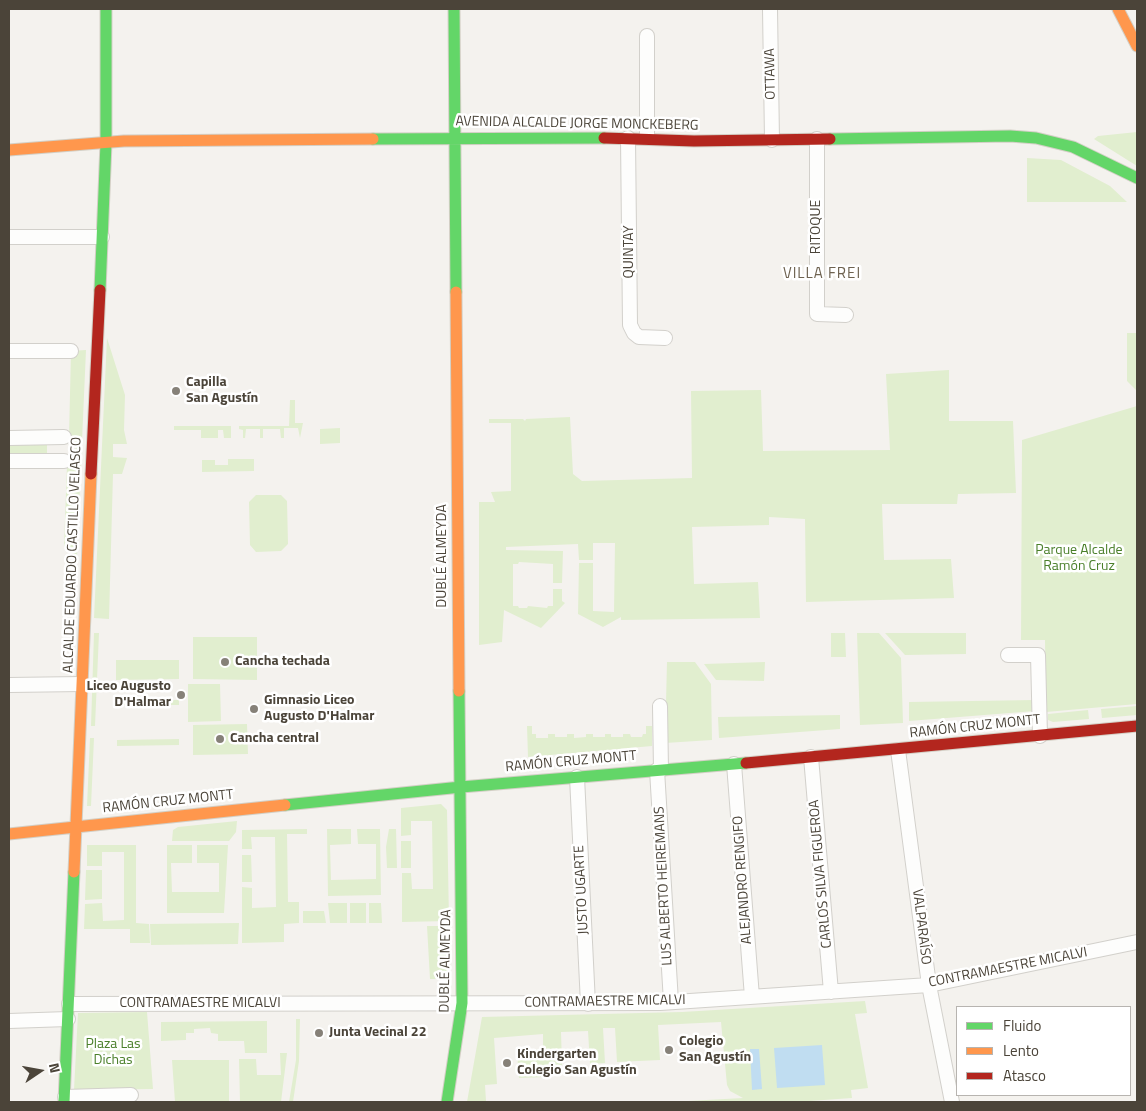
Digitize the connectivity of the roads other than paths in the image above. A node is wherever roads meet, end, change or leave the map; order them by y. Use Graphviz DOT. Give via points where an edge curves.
graph roads {
  1 [pos="106,9"];
  2 [pos="454,9"];
  3 [pos="770,9"];
  4 [pos="1118,9"];
  5 [pos="647,36"];
  6 [pos="1137,46"];
  7 [pos="456,138"];
  8 [pos="628,138"];
  9 [pos="647,138"];
  10 [pos="817,139"];
  11 [pos="772,140"];
  12 [pos="106,144"];
  13 [pos="9,150"];
  14 [pos="1137,178"];
  15 [pos="9,237"];
  16 [pos="102,237"];
  17 [pos="846,314"];
  18 [pos="665,338"];
  19 [pos="9,351"];
  20 [pos="71,351"];
  21 [pos="9,438"];
  22 [pos="9,461"];
  23 [pos="49,461"];
  24 [pos="64,461"];
  25 [pos="1008,655"];
  26 [pos="82,684"];
  27 [pos="9,685"];
  28 [pos="660,706"];
  29 [pos="1137,726"];
  30 [pos="1040,736"];
  31 [pos="898,750"];
  32 [pos="811,757"];
  33 [pos="734,764"];
  34 [pos="659,770"];
  35 [pos="577,777"];
  36 [pos="461,787"];
  37 [pos="76,827"];
  38 [pos="9,834"];
  39 [pos="1137,942"];
  40 [pos="929,985"];
  41 [pos="831,992"];
  42 [pos="752,997"];
  43 [pos="462,1002"];
  44 [pos="671,1002"];
  45 [pos="68,1004"];
  46 [pos="588,1004"];
  47 [pos="68,1019"];
  48 [pos="9,1021"];
  49 [pos="132,1095"];
  50 [pos="64,1100"];
  51 [pos="447,1102"];
  52 [pos="952,1102"];
  1 -- 12 [label="main road, ALCALDE EDUARDO CASTILLO VELASCO"];
  2 -- 7 [label="main road, DUBLÉ ALMEYDA"];
  3 -- 11 [label="street, OTTAWA"];
  4 -- 6 [label="main road"];
  5 -- 9 [label="street"];
  7 -- 8 [label="main road, AVENIDA ALCALDE JORGE MONCKEBERG"];
  7 -- 12 [label="main road, AVENIDA ALCALDE JORGE MONCKEBERG" via="124,141"];
  7 -- 36 [label="main road, DUBLÉ ALMEYDA"];
  8 -- 9 [label="main road, AVENIDA ALCALDE JORGE MONCKEBERG"];
  8 -- 18 [label="street, QUINTAY" via="630,325 639,337"];
  9 -- 11 [label="main road, AVENIDA ALCALDE JORGE MONCKEBERG"];
  10 -- 11 [label="main road, AVENIDA ALCALDE JORGE MONCKEBERG"];
  10 -- 14 [label="main road, AVENIDA ALCALDE JORGE MONCKEBERG" via="1031,137 1092,154"];
  10 -- 17 [label="street, RITOQUE" via="817,314"];
  12 -- 13 [label="main road, AVENIDA ALCALDE JORGE MONCKEBERG"];
  12 -- 16 [label="main road, ALCALDE EDUARDO CASTILLO VELASCO"];
  15 -- 16 [label="street"];
  16 -- 26 [label="main road, ALCALDE EDUARDO CASTILLO VELASCO"];
  19 -- 20 [label="street"];
  21 -- 23 [label="street" via="57,438"];
  22 -- 23 [label="street"];
  23 -- 24 [label="street"];
  25 -- 30 [label="street" via="1038,655"];
  26 -- 27 [label="street"];
  26 -- 37 [label="main road, ALCALDE EDUARDO CASTILLO VELASCO"];
  28 -- 34 [label="street, LUS ALBERTO HEIREMANS"];
  29 -- 30 [label="main road, RAMÓN CRUZ MONTT"];
  30 -- 31 [label="main road, RAMÓN CRUZ MONTT"];
  31 -- 32 [label="main road, RAMÓN CRUZ MONTT"];
  31 -- 40 [label="street, VALPARAÍSO"];
  32 -- 33 [label="main road, RAMÓN CRUZ MONTT"];
  32 -- 41 [label="street, CARLOS SILVA FIGUEROA"];
  33 -- 34 [label="main road, RAMÓN CRUZ MONTT"];
  33 -- 42 [label="street, ALEJANDRO RENGIFO"];
  34 -- 35 [label="main road, RAMÓN CRUZ MONTT"];
  34 -- 44 [label="street, LUS ALBERTO HEIREMANS"];
  35 -- 36 [label="main road, RAMÓN CRUZ MONTT"];
  35 -- 46 [label="street, JUSTO UGARTE"];
  36 -- 37 [label="main road, RAMÓN CRUZ MONTT"];
  36 -- 43 [label="main road, DUBLÉ ALMEYDA"];
  37 -- 38 [label="main road, RAMÓN CRUZ MONTT"];
  37 -- 45 [label="main road, ALCALDE EDUARDO CASTILLO VELASCO"];
  39 -- 40 [label="street, CONTRAMAESTRE MICALVI"];
  40 -- 41 [label="street, CONTRAMAESTRE MICALVI"];
  40 -- 52 [label="street, VALPARAÍSO"];
  41 -- 42 [label="street, CONTRAMAESTRE MICALVI"];
  42 -- 44 [label="street, CONTRAMAESTRE MICALVI"];
  43 -- 45 [label="street, CONTRAMAESTRE MICALVI"];
  43 -- 46 [label="street, CONTRAMAESTRE MICALVI"];
  43 -- 51 [label="main road, DUBLÉ ALMEYDA"];
  44 -- 46 [label="street, CONTRAMAESTRE MICALVI"];
  45 -- 47 [label="main road, ALCALDE EDUARDO CASTILLO VELASCO"];
  47 -- 48 [label="street"];
  47 -- 50 [label="main road, ALCALDE EDUARDO CASTILLO VELASCO"];
  49 -- 50 [label="street"];
}
